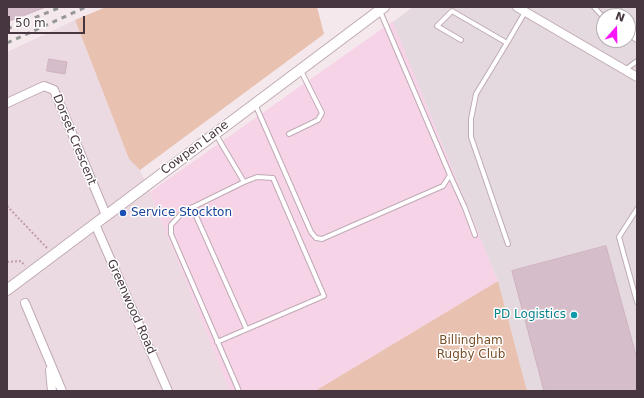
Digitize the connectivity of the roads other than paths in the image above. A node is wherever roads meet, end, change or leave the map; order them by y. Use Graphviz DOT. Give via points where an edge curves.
graph roads {
  1 [pos="382,8"];
  2 [pos="521,9"];
  3 [pos="461,40"];
  4 [pos="506,43"];
  5 [pos="637,61"];
  6 [pos="300,69"];
  7 [pos="625,70"];
  8 [pos="637,76"];
  9 [pos="255,103"];
  10 [pos="7,104"];
  11 [pos="215,133"];
  12 [pos="289,134"];
  13 [pos="450,175"];
  14 [pos="244,182"];
  15 [pos="192,208"];
  16 [pos="637,209"];
  17 [pos="106,216"];
  18 [pos="95,224"];
  19 [pos="474,235"];
  20 [pos="508,244"];
  21 [pos="9,285"];
  22 [pos="637,302"];
  23 [pos="25,303"];
  24 [pos="246,328"];
  25 [pos="217,342"];
  26 [pos="49,362"];
  27 [pos="52,391"];
  28 [pos="62,391"];
  29 [pos="168,391"];
  30 [pos="239,391"];
  1 -- 6 [label="street, Cowpen Lane"];
  1 -- 13 [label="lane"];
  2 -- 4 [label="lane"];
  2 -- 7 [label="street"];
  3 -- 4 [label="lane" via="437,26 452,11"];
  4 -- 20 [label="lane" via="476,94 471,119 471,137"];
  5 -- 7 [label="lane"];
  6 -- 9 [label="street, Cowpen Lane"];
  6 -- 12 [label="lane" via="322,113 318,120"];
  7 -- 8 [label="street"];
  9 -- 11 [label="street, Cowpen Lane"];
  9 -- 13 [label="lane" via="311,232 316,238 322,239 443,186"];
  10 -- 17 [label="street, Dorset Crescent" via="44,86 54,90"];
  11 -- 14 [label="lane"];
  11 -- 17 [label="street, Cowpen Lane"];
  13 -- 19 [label="lane"];
  14 -- 15 [label="lane"];
  14 -- 24 [label="lane" via="257,177 273,178 324,296"];
  15 -- 24 [label="lane"];
  15 -- 25 [label="lane" via="175,219 171,225 171,234"];
  16 -- 22 [label="lane" via="619,237"];
  17 -- 18 [label="street, Cowpen Lane"];
  18 -- 21 [label="street, Cowpen Lane"];
  18 -- 29 [label="street, Greenwood Road"];
  23 -- 26 [label="street"];
  24 -- 25 [label="lane"];
  25 -- 30 [label="lane"];
  26 -- 27 [label="street"];
  26 -- 28 [label="street"];
}
